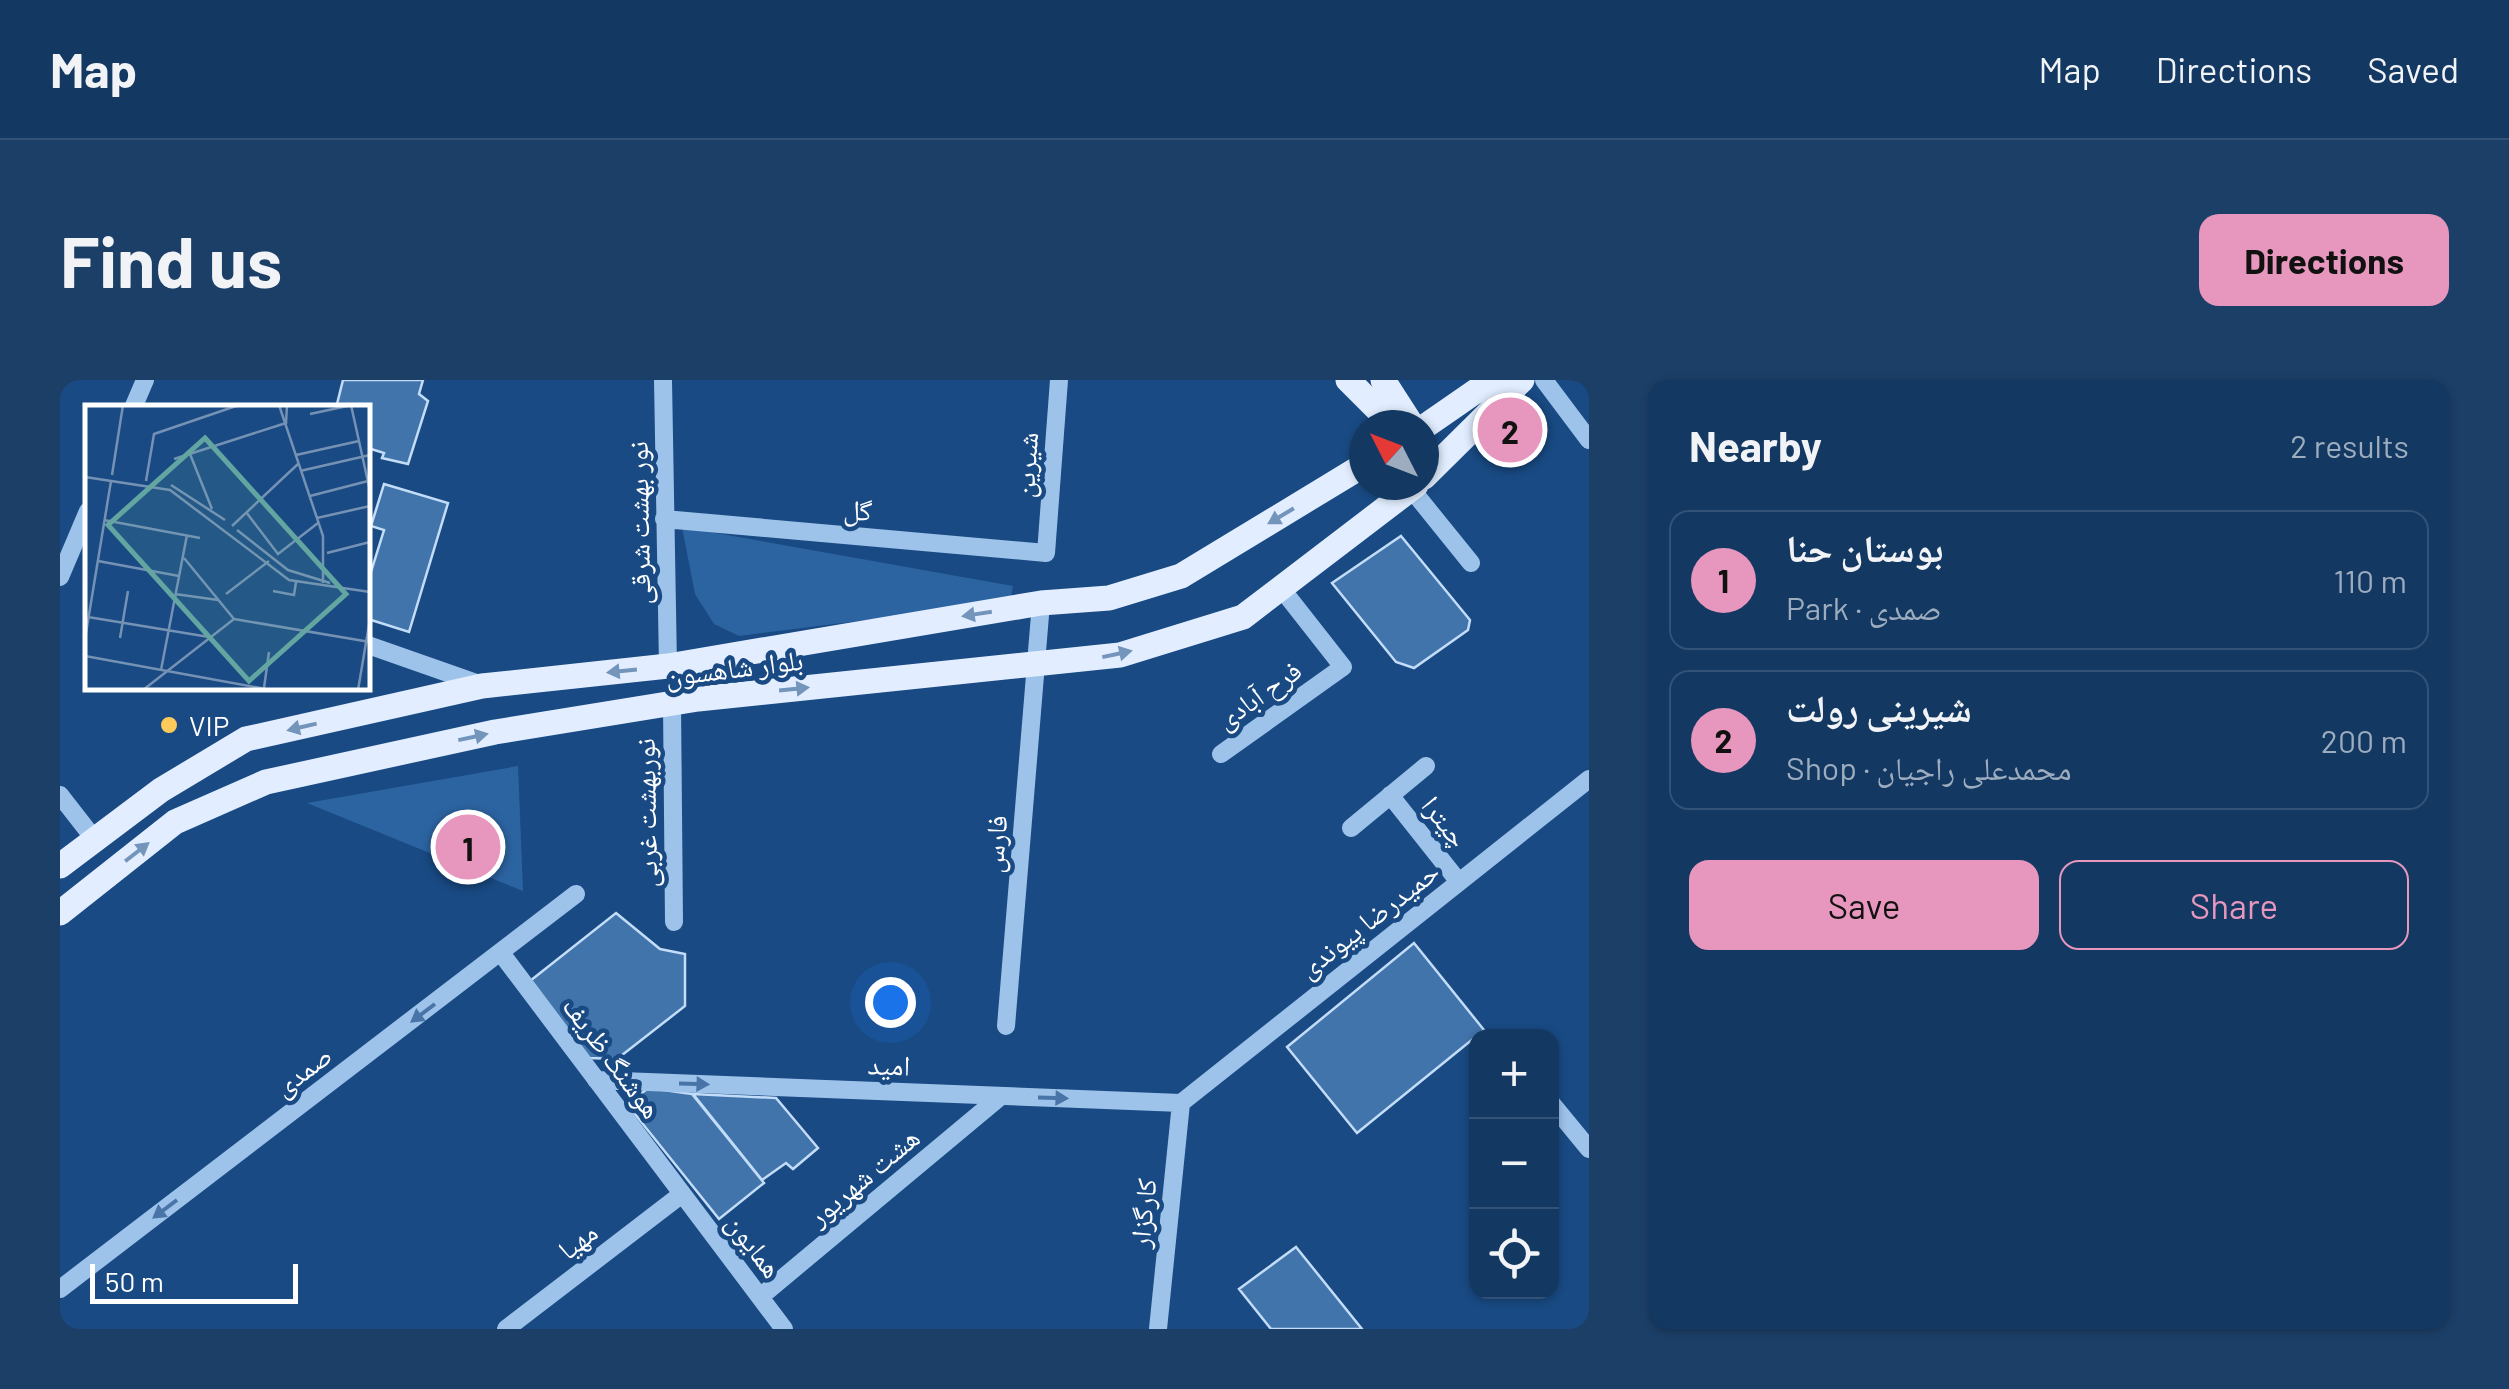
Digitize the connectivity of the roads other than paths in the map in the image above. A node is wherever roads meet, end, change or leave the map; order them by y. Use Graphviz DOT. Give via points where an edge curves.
graph roads {
  1 [pos="145,380"];
  2 [pos="663,380"];
  3 [pos="1058,380"];
  4 [pos="1348,380"];
  5 [pos="1384,380"];
  6 [pos="1522,380"];
  7 [pos="1544,380"];
  8 [pos="1488,381"];
  9 [pos="134,405"];
  10 [pos="1378,410"];
  11 [pos="1403,410"];
  12 [pos="1439,416"];
  13 [pos="1589,440"];
  14 [pos="1439,458"];
  15 [pos="1349,474"];
  16 [pos="1390,500"];
  17 [pos="1436,500"];
  18 [pos="664,519"];
  19 [pos="81,543"];
  20 [pos="1046,553"];
  21 [pos="1471,563"];
  22 [pos="60,577"];
  23 [pos="1281,588"];
  24 [pos="1041,603"];
  25 [pos="370,646"];
  26 [pos="668,666"];
  27 [pos="1036,666"];
  28 [pos="482,686"];
  29 [pos="672,703"];
  30 [pos="391,707"];
  31 [pos="392,753"];
  32 [pos="1221,754"];
  33 [pos="1426,766"];
  34 [pos="1589,779"];
  35 [pos="60,795"];
  36 [pos="1390,795"];
  37 [pos="1351,828"];
  38 [pos="95,840"];
  39 [pos="60,866"];
  40 [pos="1459,882"];
  41 [pos="576,894"];
  42 [pos="60,912"];
  43 [pos="674,922"];
  44 [pos="501,954"];
  45 [pos="1006,1026"];
  46 [pos="596,1080"];
  47 [pos="1002,1096"];
  48 [pos="1180,1103"];
  49 [pos="1559,1113"];
  50 [pos="1589,1149"];
  51 [pos="682,1194"];
  52 [pos="60,1289"];
  53 [pos="760,1298"];
  54 [pos="1156,1327"];
  55 [pos="506,1329"];
  56 [pos="784,1329"];
  1 -- 9 [label="street"];
  2 -- 18 [label="street, نور بهشت شرقی"];
  3 -- 20 [label="street, شیرین"];
  4 -- 10 [label="main road"];
  5 -- 11 [label="main road"];
  6 -- 14 [label="main road, بلوار شاهسون"];
  7 -- 13 [label="street"];
  8 -- 12 [label="main road"];
  15 -- 24 [label="main road, بلوار شاهسون, one-way" via="1182,576 1109,598"];
  16 -- 23 [label="main road, بلوار شاهسون"];
  17 -- 21 [label="street"];
  18 -- 20 [label="street, گل"];
  18 -- 26 [label="street, نور بهشت شرقی"];
  19 -- 22 [label="street"];
  27 -- 23 [label="main road, بلوار شاهسون, one-way" via="1120,655 1243,617"];
  23 -- 32 [label="street, فرح آبادی" via="1343,667"];
  24 -- 26 [label="main road, بلوار شاهسون, one-way"];
  24 -- 27 [label="street, فارس"];
  25 -- 28 [label="street"];
  26 -- 28 [label="main road, بلوار شاهسون, one-way"];
  29 -- 27 [label="main road, بلوار شاهسون, one-way"];
  27 -- 45 [label="street, فارس"];
  28 -- 30 [label="main road, بلوار شاهسون"];
  31 -- 29 [label="main road, بلوار شاهسون, one-way"];
  29 -- 43 [label="street, نوربهشت غربی"];
  30 -- 31 [label="main road" via="406,721 408,734"];
  30 -- 38 [label="main road, بلوار شاهسون, one-way" via="246,739 160,790"];
  42 -- 31 [label="main road, بلوار شاهسون, one-way" via="175,822 266,782"];
  33 -- 36 [label="street, چیترا"];
  34 -- 40 [label="street, حمیدرضا پیوندی"];
  35 -- 38 [label="street"];
  36 -- 37 [label="street, چیترا"];
  36 -- 40 [label="street, چیترا"];
  38 -- 39 [label="main road, بلوار شاهسون"];
  40 -- 48 [label="street, حمیدرضا پیوندی"];
  41 -- 44 [label="street, صمدی"];
  44 -- 46 [label="street, هوشنگ ظریف"];
  44 -- 52 [label="street, صمدی, one-way"];
  46 -- 47 [label="street, امید, one-way"];
  46 -- 51 [label="street, هوشنگ ظریف"];
  47 -- 48 [label="street, امید, one-way"];
  47 -- 53 [label="street, هشت شهریور"];
  48 -- 54 [label="street, کارگزار"];
  49 -- 50 [label="street"];
  51 -- 53 [label="street, همایون"];
  51 -- 55 [label="street, مهیا"];
  53 -- 56 [label="street, همایون"];
}
